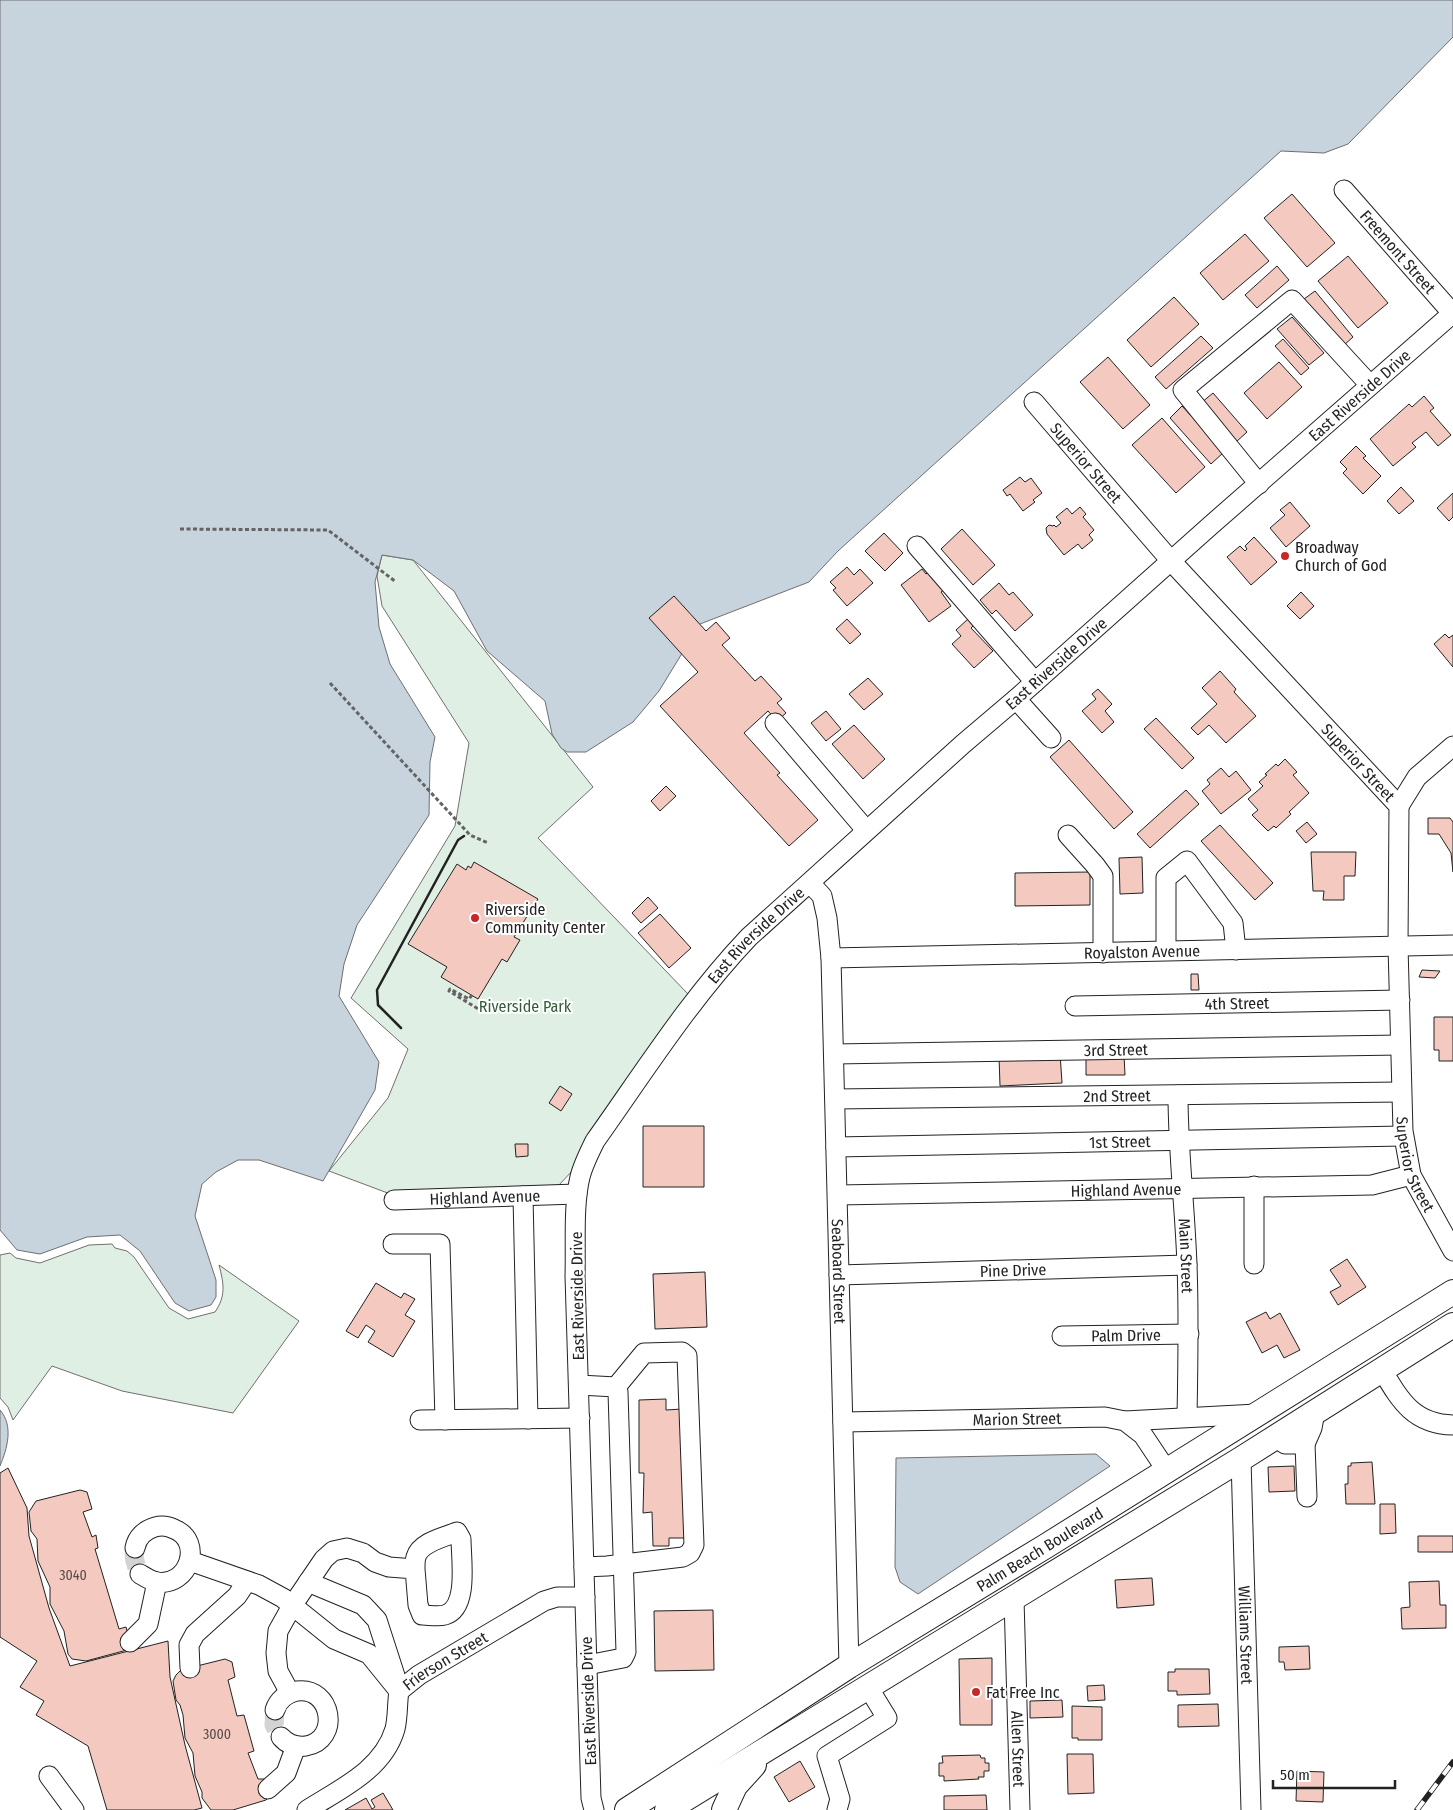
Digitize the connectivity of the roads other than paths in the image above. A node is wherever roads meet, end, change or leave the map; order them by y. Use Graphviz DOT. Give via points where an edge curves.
graph roads {
  1 [pos="1344,190"];
  2 [pos="1453,314"];
  3 [pos="1370,385"];
  4 [pos="1034,402"];
  5 [pos="1259,484"];
  6 [pos="917,546"];
  7 [pos="1171,561"];
  8 [pos="1035,682"];
  9 [pos="1016,699"];
  10 [pos="776,724"];
  11 [pos="1051,738"];
  12 [pos="1453,746"];
  13 [pos="1398,806"];
  14 [pos="866,830"];
  15 [pos="1068,835"];
  16 [pos="810,883"];
  17 [pos="1453,945"];
  18 [pos="1398,946"];
  19 [pos="1166,950"];
  20 [pos="1236,950"];
  21 [pos="1103,953"];
  22 [pos="831,958"];
  23 [pos="1400,1000"];
  24 [pos="1075,1006"];
  25 [pos="1400,1045"];
  26 [pos="834,1054"];
  27 [pos="1401,1092"];
  28 [pos="1178,1095"];
  29 [pos="835,1099"];
  30 [pos="1403,1136"];
  31 [pos="1178,1140"];
  32 [pos="836,1147"];
  33 [pos="1411,1175"];
  34 [pos="1254,1186"];
  35 [pos="1183,1188"];
  36 [pos="577,1194"];
  37 [pos="838,1195"];
  38 [pos="523,1196"];
  39 [pos="394,1200"];
  40 [pos="393,1244"];
  41 [pos="1453,1251"];
  42 [pos="1254,1264"];
  43 [pos="1187,1265"];
  44 [pos="839,1275"];
  45 [pos="1453,1292"];
  46 [pos="1453,1325"];
  47 [pos="1189,1334"];
  48 [pos="1062,1336"];
  49 [pos="1382,1370"];
  50 [pos="579,1385"];
  51 [pos="616,1387"];
  52 [pos="1315,1412"];
  53 [pos="1257,1414"];
  54 [pos="1187,1417"];
  55 [pos="580,1418"];
  56 [pos="528,1419"];
  57 [pos="420,1420"];
  58 [pos="445,1420"];
  59 [pos="1125,1421"];
  60 [pos="843,1422"];
  61 [pos="1453,1425"];
  62 [pos="1276,1437"];
  63 [pos="1305,1444"];
  64 [pos="1241,1459"];
  65 [pos="1167,1471"];
  66 [pos="1307,1497"];
  67 [pos="1046,1546"];
  68 [pos="135,1548"];
  69 [pos="190,1562"];
  70 [pos="623,1563"];
  71 [pos="584,1567"];
  72 [pos="415,1569"];
  73 [pos="247,1581"];
  74 [pos="308,1582"];
  75 [pos="585,1597"];
  76 [pos="1014,1598"];
  77 [pos="292,1606"];
  78 [pos="130,1642"];
  79 [pos="587,1665"];
  80 [pos="849,1666"];
  81 [pos="190,1668"];
  82 [pos="868,1687"];
  83 [pos="399,1691"];
  84 [pos="290,1693"];
  85 [pos="275,1710"];
  86 [pos="778,1741"];
  87 [pos="49,1776"];
  88 [pos="268,1790"];
  89 [pos="672,1802"];
  90 [pos="74,1810"];
  91 [pos="307,1810"];
  92 [pos="594,1810"];
  93 [pos="628,1810"];
  94 [pos="724,1810"];
  95 [pos="837,1810"];
  96 [pos="1020,1810"];
  97 [pos="1251,1810"];
  1 -- 2 [label="street, Freemont Street"];
  2 -- 3 [label="street, East Riverside Drive"];
  3 -- 5 [label="street, East Riverside Drive"];
  3 -- 5 [label="street" via="1292,300 1183,390"];
  4 -- 7 [label="street, Superior Street"];
  5 -- 7 [label="street, East Riverside Drive"];
  6 -- 8 [label="street"];
  7 -- 8 [label="street, East Riverside Drive"];
  7 -- 13 [label="street, Superior Street"];
  8 -- 9 [label="street, East Riverside Drive"];
  9 -- 11 [label="street"];
  9 -- 14 [label="street, East Riverside Drive"];
  10 -- 14 [label="street"];
  12 -- 13 [label="street" via="1417,777"];
  13 -- 18 [label="street, Superior Street"];
  14 -- 16 [label="street, East Riverside Drive"];
  15 -- 21 [label="street" via="1103,876"];
  16 -- 22 [label="street, Seaboard Street" via="822,896"];
  16 -- 36 [label="street, East Riverside Drive" via="736,951 692,1005 596,1141 580,1176"];
  17 -- 18 [label="street, Royalston Avenue"];
  18 -- 20 [label="street, Royalston Avenue"];
  18 -- 23 [label="street, Superior Street"];
  19 -- 20 [label="street, Royalston Avenue"];
  19 -- 20 [label="street" via="1166,878 1187,861 1233,923"];
  19 -- 21 [label="street, Royalston Avenue"];
  21 -- 22 [label="street, Royalston Avenue"];
  22 -- 26 [label="street, Seaboard Street"];
  23 -- 24 [label="street, 4th Street"];
  23 -- 25 [label="street, Superior Street"];
  25 -- 26 [label="street, 3rd Street"];
  25 -- 27 [label="street, Superior Street"];
  26 -- 29 [label="street, Seaboard Street"];
  27 -- 28 [label="street, 2nd Street"];
  27 -- 30 [label="street, Superior Street"];
  28 -- 29 [label="street, 2nd Street"];
  28 -- 31 [label="street, Main Street"];
  29 -- 32 [label="street, Seaboard Street"];
  30 -- 31 [label="street, 1st Street"];
  30 -- 33 [label="street, Superior Street"];
  31 -- 32 [label="street, 1st Street"];
  31 -- 35 [label="street, Main Street"];
  32 -- 37 [label="street, Seaboard Street"];
  33 -- 34 [label="street, Highland Avenue" via="1372,1185"];
  33 -- 41 [label="street, Superior Street"];
  34 -- 35 [label="street, Highland Avenue"];
  34 -- 42 [label="street"];
  35 -- 37 [label="street, Highland Avenue"];
  35 -- 43 [label="street, Main Street"];
  36 -- 38 [label="street, Highland Avenue"];
  36 -- 50 [label="street, East Riverside Drive"];
  37 -- 44 [label="street, Seaboard Street"];
  38 -- 39 [label="street, Highland Avenue"];
  38 -- 56 [label="street"];
  40 -- 58 [label="street" via="440,1244"];
  43 -- 44 [label="street, Pine Drive"];
  43 -- 47 [label="street, Main Street"];
  44 -- 60 [label="street, Seaboard Street"];
  45 -- 53 [label="main road, Palm Beach Boulevard"];
  46 -- 49 [label="main road, Palm Beach Boulevard"];
  47 -- 48 [label="street, Palm Drive"];
  47 -- 54 [label="street, Main Street"];
  49 -- 52 [label="main road, Palm Beach Boulevard"];
  49 -- 61 [label="street" via="1406,1407 1424,1419"];
  50 -- 51 [label="street"];
  50 -- 55 [label="street, East Riverside Drive"];
  51 -- 70 [label="street"];
  51 -- 70 [label="street" via="644,1353 682,1352 687,1356 694,1546 683,1557"];
  52 -- 62 [label="main road, Palm Beach Boulevard"];
  52 -- 63 [label="street"];
  53 -- 54 [label="street, Marion Street"];
  53 -- 65 [label="main road, Palm Beach Boulevard"];
  54 -- 59 [label="street, Marion Street"];
  55 -- 56 [label="street"];
  55 -- 71 [label="street, East Riverside Drive"];
  56 -- 58 [label="street"];
  57 -- 58 [label="street"];
  59 -- 60 [label="street, Marion Street" via="1105,1417"];
  59 -- 65 [label="street" via="1143,1435"];
  60 -- 80 [label="street, Seaboard Street"];
  62 -- 63 [label="street" via="1285,1444"];
  62 -- 64 [label="main road, Palm Beach Boulevard"];
  63 -- 66 [label="street"];
  64 -- 76 [label="main road, Palm Beach Boulevard"];
  64 -- 97 [label="street, Williams Street"];
  65 -- 67 [label="main road, Palm Beach Boulevard"];
  67 -- 76 [label="main road" via="1016,1584"];
  67 -- 80 [label="main road, Palm Beach Boulevard"];
  68 -- 69 [label="street" via="136,1542 150,1528 168,1526 185,1537 190,1546"];
  69 -- 73 [label="street"];
  69 -- 78 [label="street" via="184,1572 168,1582 148,1578 148,1624"];
  70 -- 71 [label="street"];
  70 -- 79 [label="street" via="626,1652 623,1658"];
  71 -- 75 [label="street, East Riverside Drive"];
  72 -- 74 [label="street" via="389,1567 375,1562 363,1552 347,1548 333,1551"];
  73 -- 77 [label="street" via="283,1598"];
  73 -- 81 [label="street" via="237,1596 195,1634 189,1645"];
  74 -- 77 [label="street"];
  74 -- 83 [label="street" via="363,1605 377,1620"];
  75 -- 79 [label="street, East Riverside Drive"];
  75 -- 83 [label="street, Frierson Street" via="544,1601"];
  76 -- 82 [label="main road, Palm Beach Boulevard"];
  76 -- 96 [label="street, Allen Street"];
  77 -- 83 [label="street" via="334,1639 369,1654"];
  77 -- 84 [label="street" via="278,1631 276,1653 278,1671"];
  79 -- 92 [label="street, East Riverside Drive"];
  80 -- 89 [label="main road, Palm Beach Boulevard"];
  82 -- 86 [label="main road, Palm Beach Boulevard"];
  82 -- 95 [label="street" via="887,1718 827,1756 840,1799"];
  83 -- 91 [label="street, Frierson Street" via="395,1728 386,1750 366,1772"];
  84 -- 85 [label="street" via="282,1698"];
  84 -- 88 [label="street" via="314,1693 322,1699 329,1717 326,1732 311,1745 289,1742 286,1773"];
  86 -- 89 [label="main road"];
  86 -- 94 [label="main road" via="735,1786"];
  87 -- 90 [label="street"];
  89 -- 93 [label="main road, Palm Beach Boulevard"];
}
